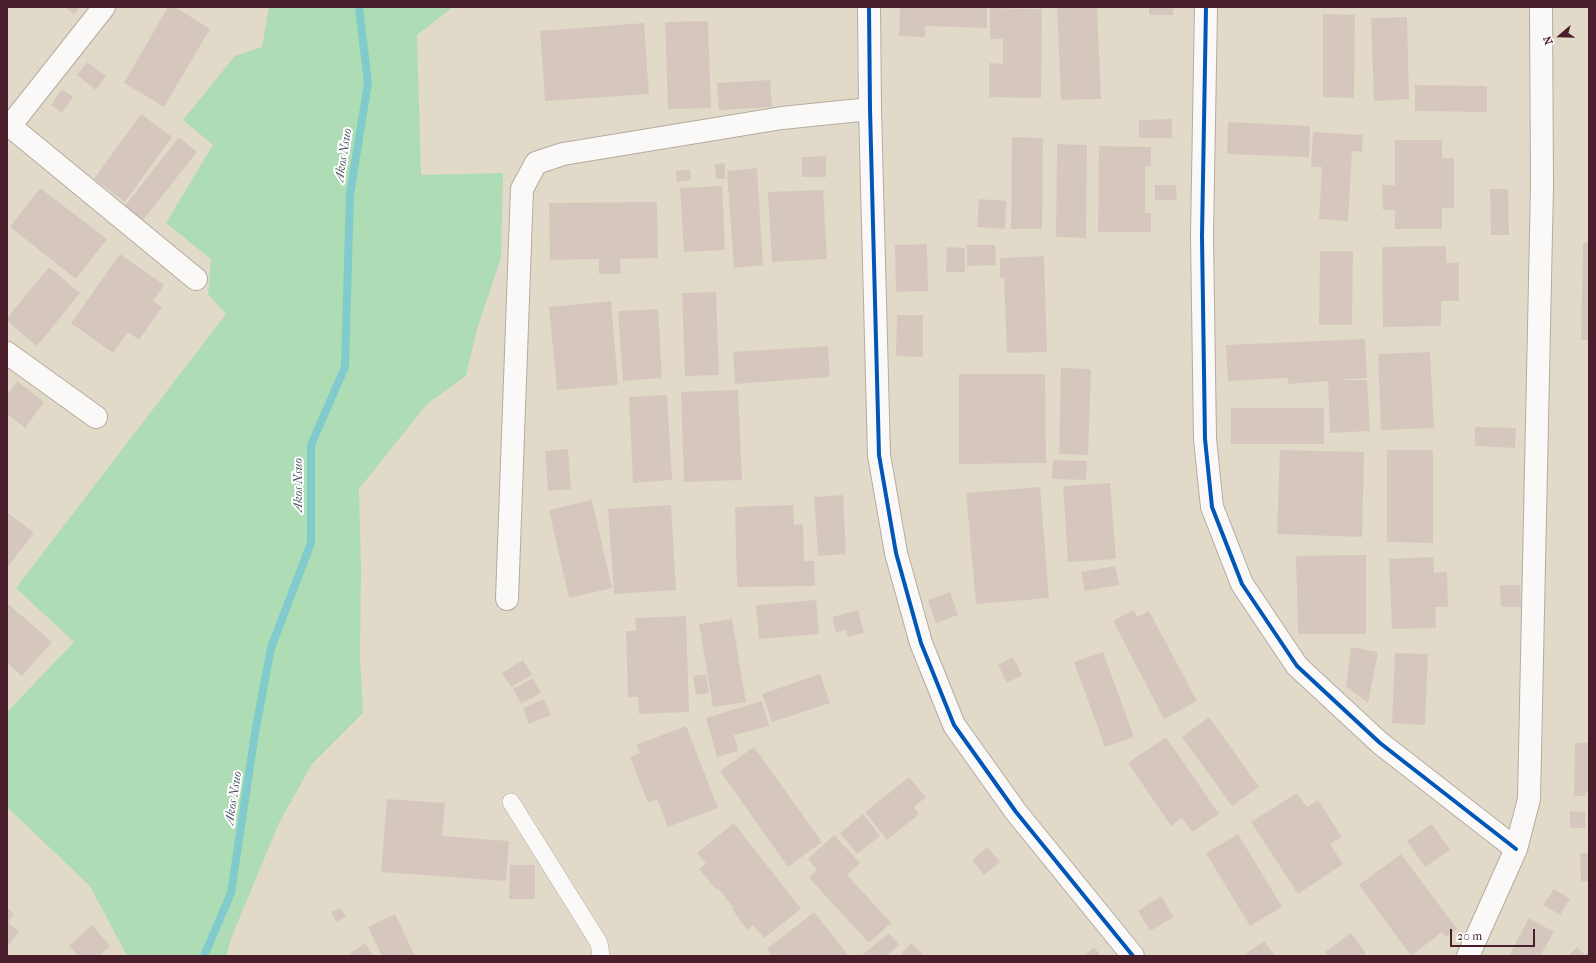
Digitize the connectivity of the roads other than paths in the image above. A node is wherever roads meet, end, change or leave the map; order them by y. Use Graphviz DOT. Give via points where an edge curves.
graph roads {
  1 [pos="104,7"];
  2 [pos="869,7"];
  3 [pos="1206,7"];
  4 [pos="1541,7"];
  5 [pos="870,109"];
  6 [pos="8,125"];
  7 [pos="196,279"];
  8 [pos="7,353"];
  9 [pos="96,417"];
  10 [pos="507,599"];
  11 [pos="511,802"];
  12 [pos="1516,849"];
  13 [pos="602,956"];
  14 [pos="1133,956"];
  15 [pos="1468,956"];
  1 -- 6 [label="street"];
  2 -- 5 [label="street"];
  3 -- 12 [label="street" via="1202,236 1205,440 1212,507 1242,584 1297,666 1380,743"];
  4 -- 12 [label="street" via="1542,186 1529,799"];
  5 -- 10 [label="street" via="774,120 563,154 536,163 522,189"];
  5 -- 14 [label="street" via="879,455 896,553 921,643 954,725 1016,812"];
  6 -- 7 [label="street"];
  8 -- 9 [label="street"];
  11 -- 13 [label="lane" via="599,943"];
  12 -- 15 [label="street"];
}
